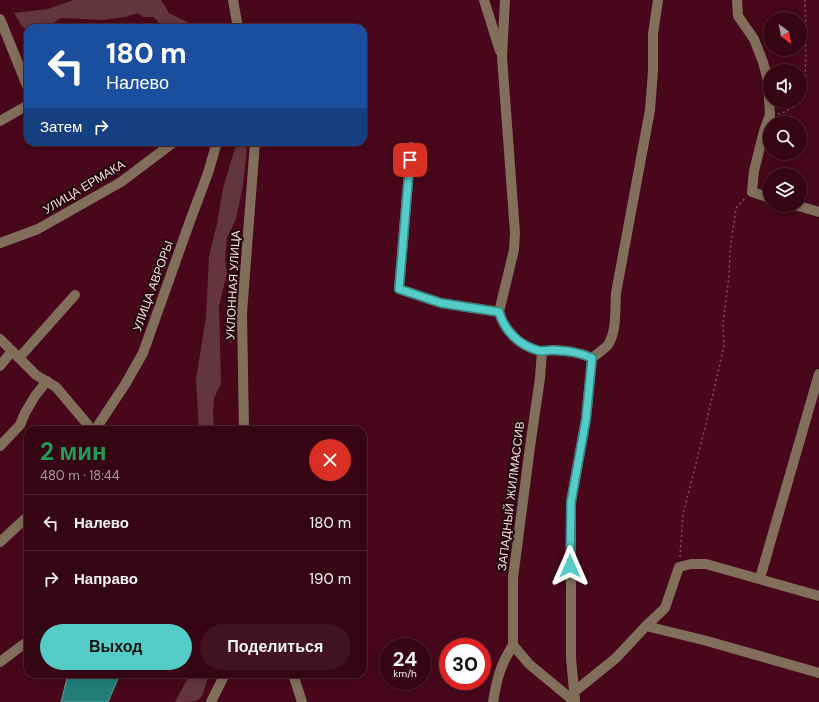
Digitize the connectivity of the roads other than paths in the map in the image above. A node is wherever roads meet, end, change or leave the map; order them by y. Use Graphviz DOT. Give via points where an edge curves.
graph roads {
  1 [pos="233,0"];
  2 [pos="484,0"];
  3 [pos="505,0"];
  4 [pos="658,0"];
  5 [pos="737,0"];
  6 [pos="0,19"];
  7 [pos="237,24"];
  8 [pos="502,57"];
  9 [pos="24,78"];
  10 [pos="24,107"];
  11 [pos="0,121"];
  12 [pos="169,146"];
  13 [pos="216,146"];
  14 [pos="255,146"];
  15 [pos="411,147"];
  16 [pos="763,196"];
  17 [pos="807,208"];
  18 [pos="819,212"];
  19 [pos="0,243"];
  20 [pos="75,295"];
  21 [pos="499,312"];
  22 [pos="0,339"];
  23 [pos="542,351"];
  24 [pos="15,355"];
  25 [pos="592,358"];
  26 [pos="0,366"];
  27 [pos="819,374"];
  28 [pos="46,381"];
  29 [pos="88,426"];
  30 [pos="99,426"];
  31 [pos="244,426"];
  32 [pos="0,446"];
  33 [pos="24,520"];
  34 [pos="0,542"];
  35 [pos="760,578"];
  36 [pos="819,596"];
  37 [pos="646,626"];
  38 [pos="24,644"];
  39 [pos="513,645"];
  40 [pos="0,662"];
  41 [pos="819,673"];
  42 [pos="223,678"];
  43 [pos="294,678"];
  44 [pos="575,699"];
  45 [pos="211,702"];
  46 [pos="302,702"];
  47 [pos="493,702"];
  1 -- 7 [label="street"];
  2 -- 8 [label="street"];
  3 -- 8 [label="street"];
  4 -- 25 [label="street" via="653,34 650,110 616,293 612,339"];
  5 -- 16 [label="street" via="738,16 754,39 768,81 770,115 754,171 752,192"];
  6 -- 9 [label="street"];
  8 -- 21 [label="street" via="515,233 514,250"];
  10 -- 11 [label="street"];
  12 -- 19 [label="street, УЛИЦА ЕРМАКА" via="121,182 38,229"];
  13 -- 30 [label="street, УЛИЦА АВРОРЫ" via="143,354"];
  14 -- 31 [label="street, УКЛОННАЯ УЛИЦА" via="242,312"];
  15 -- 21 [label="street" via="399,289 441,303"];
  17 -- 18 [label="street"];
  20 -- 24 [label="street"];
  21 -- 23 [label="street" via="502,322 523,345"];
  22 -- 24 [label="street"];
  23 -- 25 [label="street" via="580,352"];
  23 -- 39 [label="street, ЗАПАДНЫЙ ЖИЛМАССИВ" via="514,578"];
  24 -- 26 [label="street"];
  24 -- 28 [label="street"];
  25 -- 44 [label="street" via="586,419 571,502 571,658"];
  27 -- 35 [label="street"];
  28 -- 29 [label="street" via="56,387"];
  28 -- 32 [label="street" via="31,401 20,425"];
  33 -- 34 [label="street"];
  35 -- 36 [label="street"];
  35 -- 37 [label="street" via="706,564 680,567 665,608"];
  37 -- 41 [label="street"];
  37 -- 44 [label="street"];
  38 -- 40 [label="street"];
  39 -- 44 [label="street" via="529,664"];
  39 -- 47 [label="street" via="497,679"];
  42 -- 45 [label="street"];
  43 -- 46 [label="street"];
}
